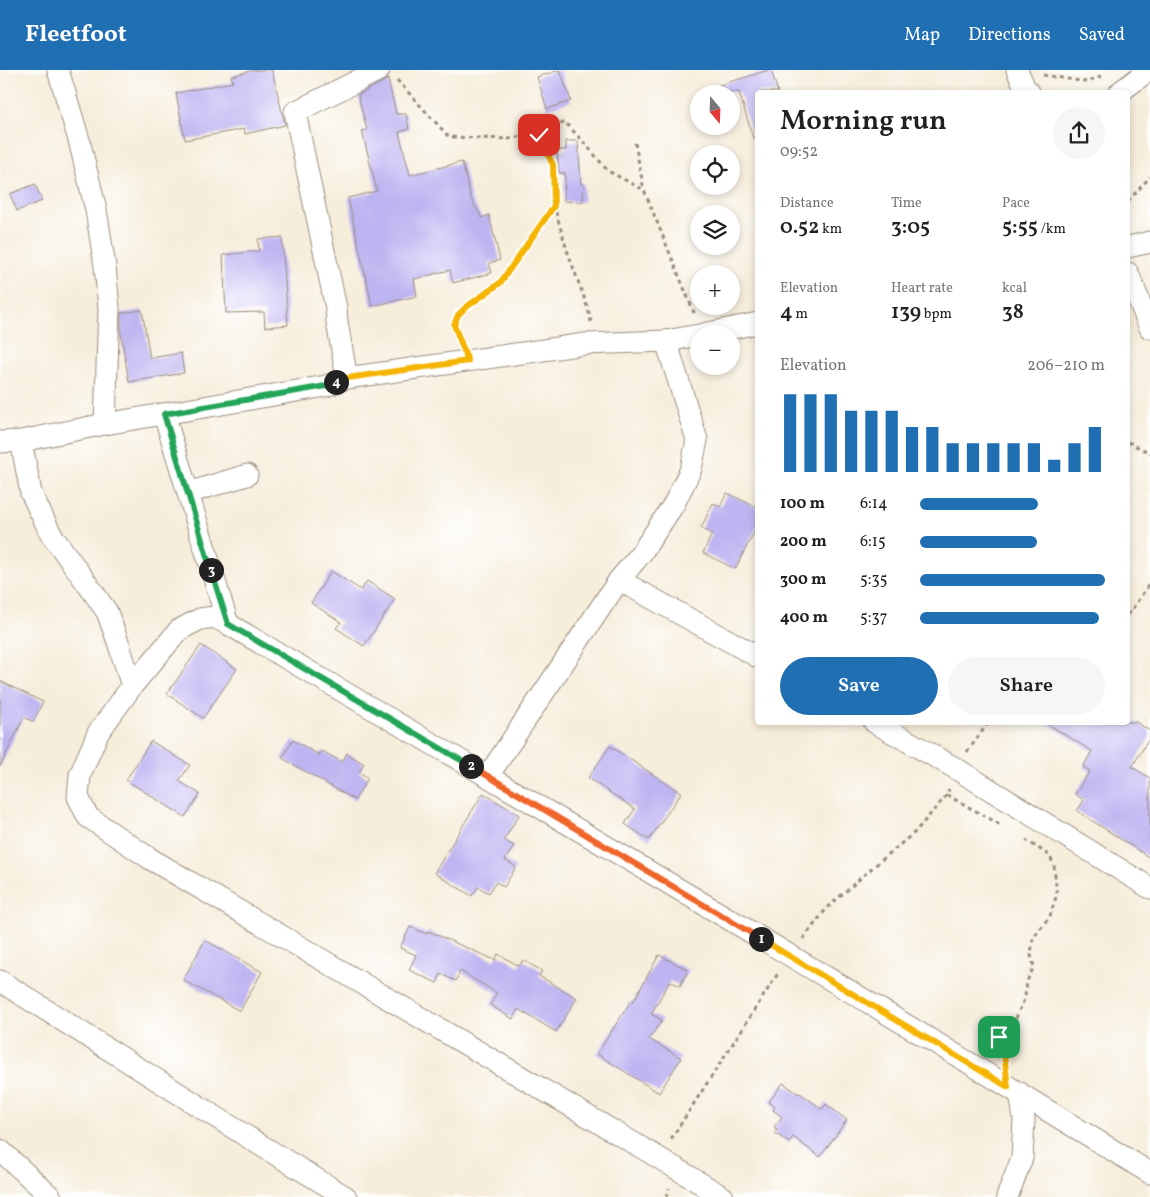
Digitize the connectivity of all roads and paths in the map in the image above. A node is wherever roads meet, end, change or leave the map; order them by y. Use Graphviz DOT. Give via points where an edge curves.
graph roads {
  1 [pos="58,70"];
  2 [pos="1150,70"];
  3 [pos="387,74"];
  4 [pos="1027,78"];
  5 [pos="1126,88"];
  6 [pos="539,135"];
  7 [pos="635,143"];
  8 [pos="1150,177"];
  9 [pos="644,190"];
  10 [pos="1130,199"];
  11 [pos="554,206"];
  12 [pos="1150,242"];
  13 [pos="1130,247"];
  14 [pos="1130,278"];
  15 [pos="755,322"];
  16 [pos="698,325"];
  17 [pos="728,325"];
  18 [pos="1150,328"];
  19 [pos="690,332"];
  20 [pos="666,341"];
  21 [pos="585,344"];
  22 [pos="468,361"];
  23 [pos="347,378"];
  24 [pos="164,414"];
  25 [pos="105,424"];
  26 [pos="10,442"];
  27 [pos="1130,443"];
  28 [pos="1150,453"];
  29 [pos="247,475"];
  30 [pos="188,493"];
  31 [pos="619,580"];
  32 [pos="1150,583"];
  33 [pos="1130,612"];
  34 [pos="228,624"];
  35 [pos="755,655"];
  36 [pos="132,686"];
  37 [pos="879,725"];
  38 [pos="987,725"];
  39 [pos="956,768"];
  40 [pos="488,776"];
  41 [pos="947,796"];
  42 [pos="1007,828"];
  43 [pos="1021,837"];
  44 [pos="1150,888"];
  45 [pos="790,956"];
  46 [pos="0,981"];
  47 [pos="1014,1090"];
  48 [pos="0,1150"];
  49 [pos="659,1158"];
  50 [pos="1150,1173"];
  51 [pos="51,1197"];
  52 [pos="346,1197"];
  53 [pos="723,1197"];
  54 [pos="1007,1197"];
  1 -- 25 [label="street" via="80,140 105,266 108,308"];
  2 -- 5 [label="street"];
  3 -- 6 [label="path" via="449,136 509,139"];
  3 -- 23 [label="street" via="295,112 336,308"];
  4 -- 5 [label="path" via="1045,76 1086,82 1103,76"];
  6 -- 9 [label="path" via="565,122 608,171"];
  6 -- 11 [label="path" via="553,165"];
  7 -- 9 [label="path"];
  8 -- 10 [label="path"];
  9 -- 16 [label="path"];
  11 -- 21 [label="path" via="590,316 591,328"];
  11 -- 22 [label="path" via="500,283 458,315 454,325"];
  12 -- 13 [label="street"];
  14 -- 18 [label="street"];
  15 -- 17 [label="street"];
  19 -- 20 [label="street"];
  20 -- 21 [label="street"];
  20 -- 31 [label="street" via="697,440 691,469 674,504"];
  21 -- 22 [label="street"];
  22 -- 23 [label="street"];
  23 -- 24 [label="street" via="326,386"];
  24 -- 25 [label="street"];
  24 -- 30 [label="street"];
  25 -- 26 [label="street"];
  26 -- 36 [label="street" via="51,534 107,612"];
  27 -- 28 [label="path"];
  29 -- 30 [label="street"];
  30 -- 34 [label="street"];
  31 -- 35 [label="street"];
  31 -- 40 [label="street"];
  32 -- 33 [label="path"];
  34 -- 36 [label="street" via="214,617 200,619 179,630"];
  34 -- 40 [label="street"];
  36 -- 49 [label="street" via="98,733 80,775 78,797 88,817 149,858"];
  37 -- 39 [label="street"];
  38 -- 39 [label="path"];
  39 -- 41 [label="path"];
  39 -- 44 [label="street"];
  40 -- 45 [label="street"];
  41 -- 42 [label="path"];
  41 -- 45 [label="path" via="915,832 827,908"];
  43 -- 47 [label="path" via="1050,856 1057,894 1050,916 1033,938 1031,955 1034,967 1027,980 1025,997 1016,1018 999,1037"];
  45 -- 47 [label="street"];
  45 -- 49 [label="path"];
  46 -- 52 [label="street"];
  47 -- 50 [label="street"];
  47 -- 54 [label="street" via="1024,1119 1022,1158"];
  48 -- 51 [label="street"];
  49 -- 53 [label="street"];
}
